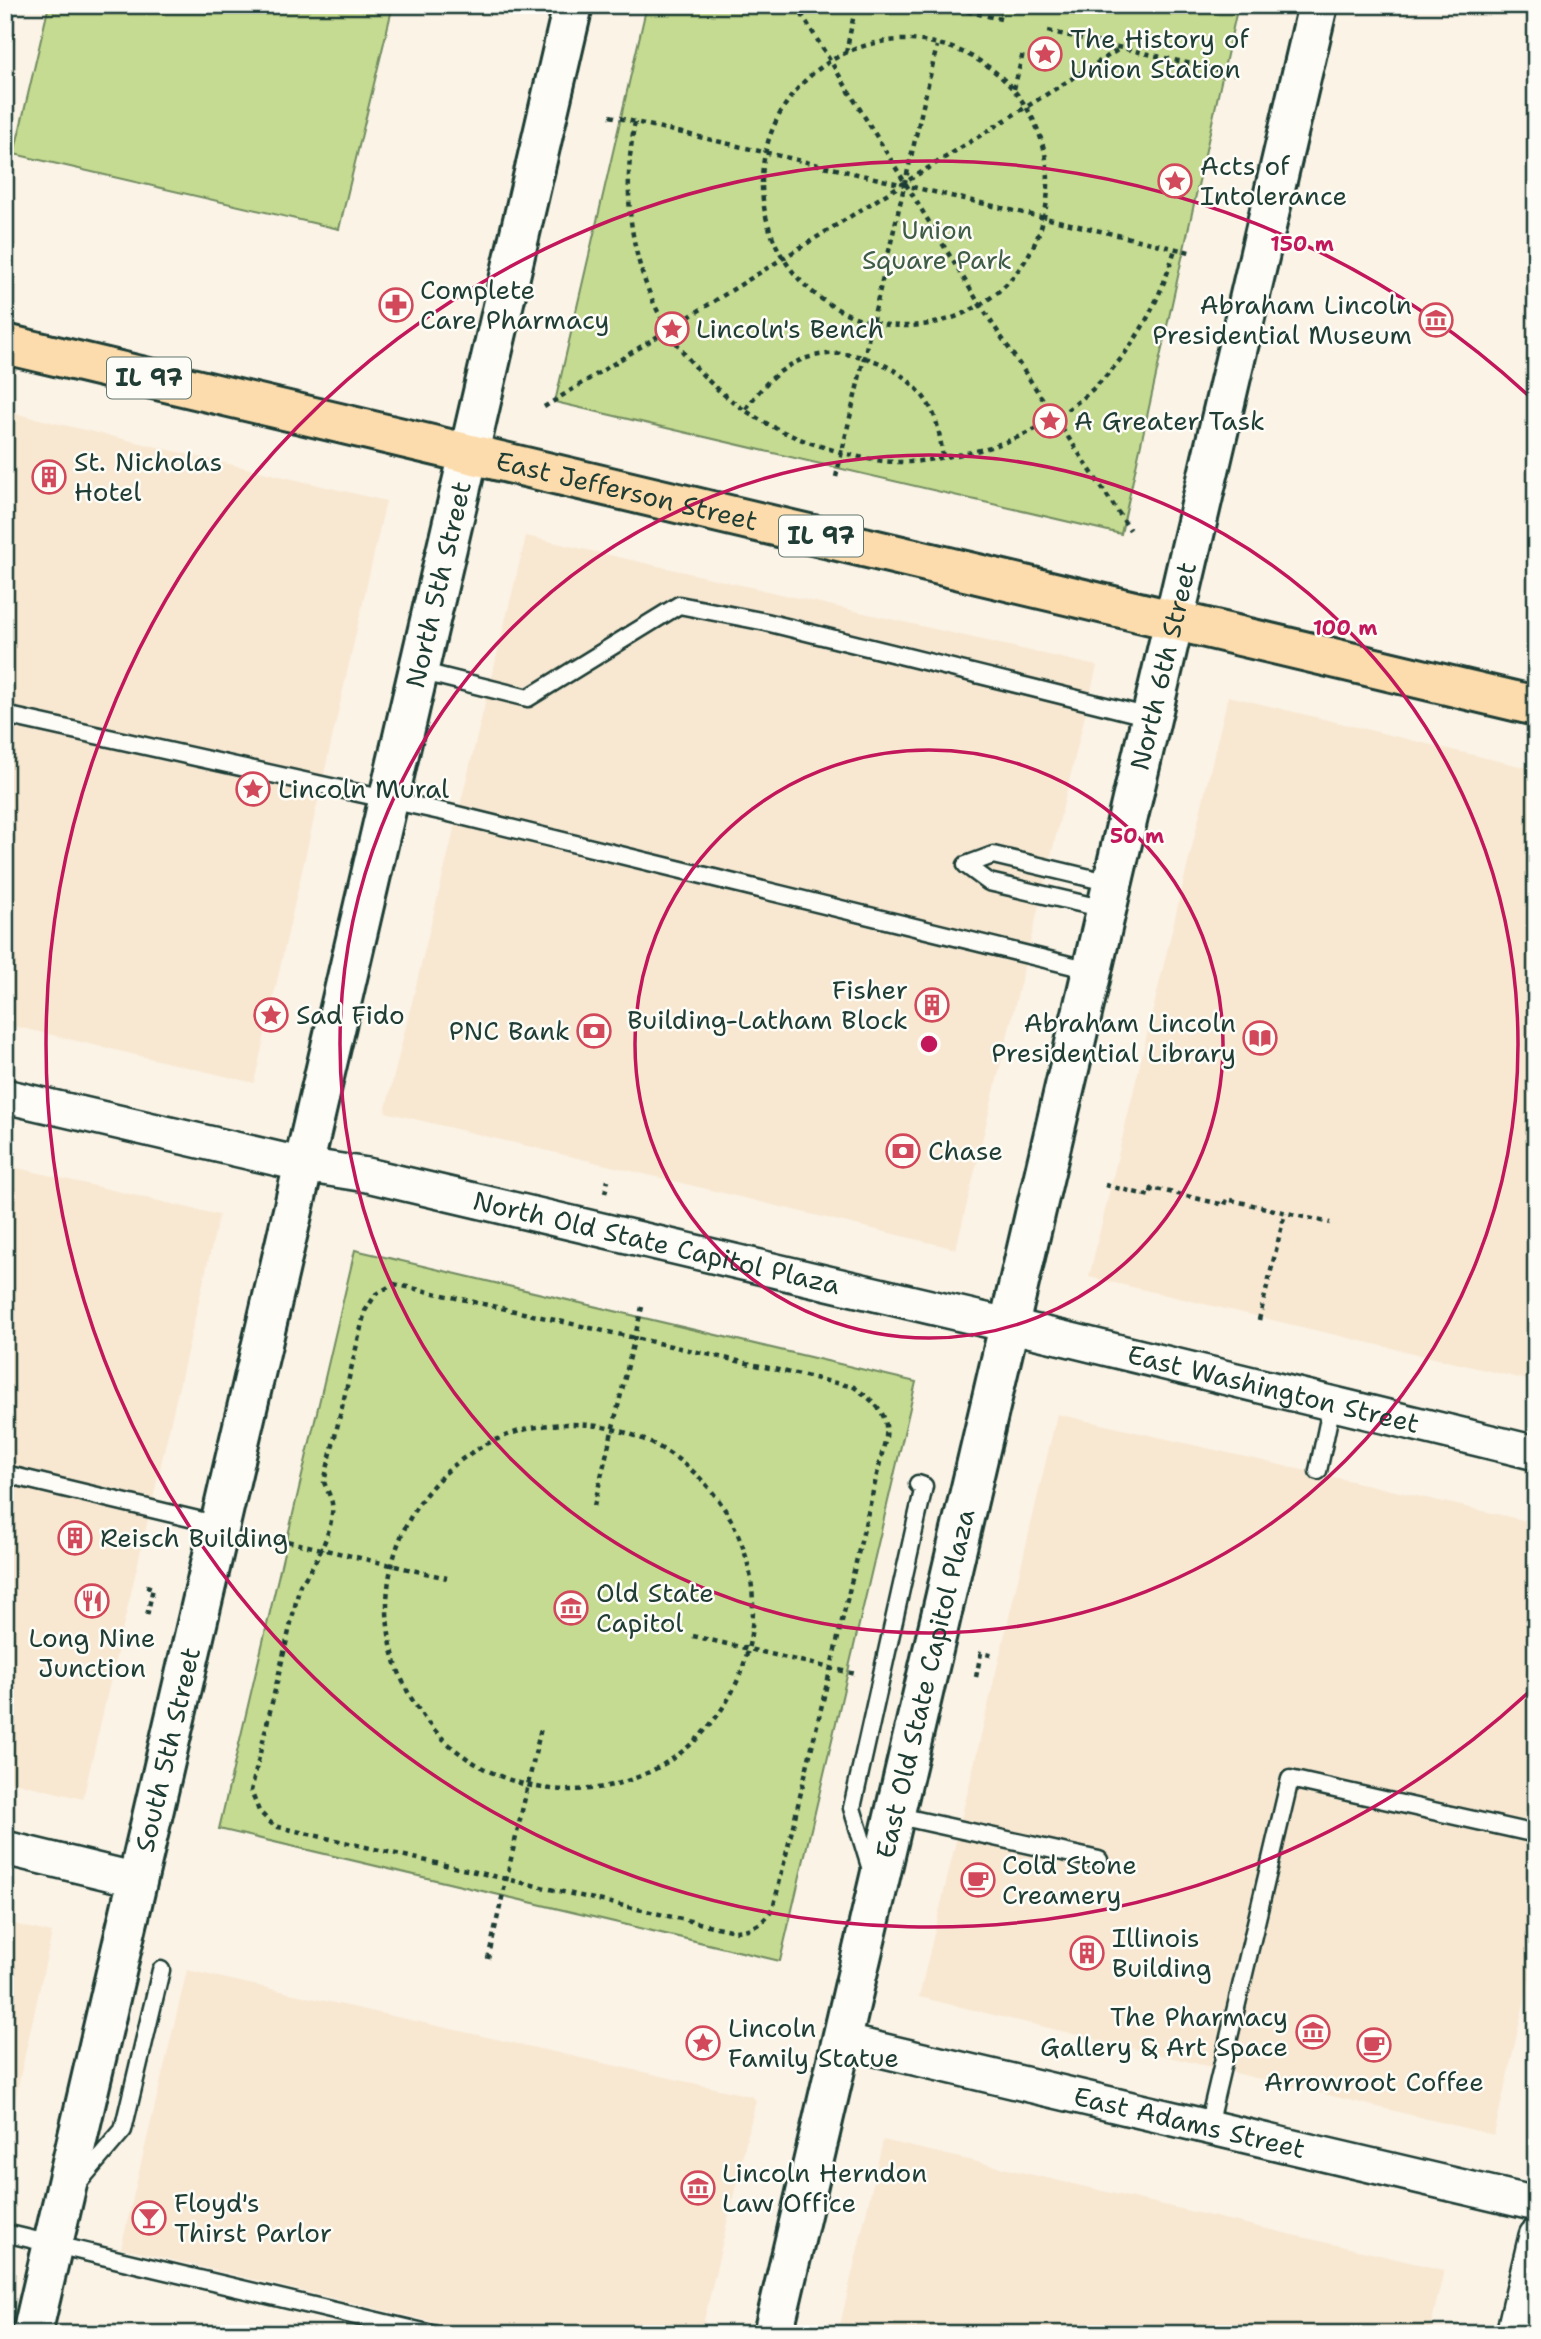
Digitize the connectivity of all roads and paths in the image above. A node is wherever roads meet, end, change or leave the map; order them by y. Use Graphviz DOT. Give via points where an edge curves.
graph roads {
  1 [pos="573,5"];
  2 [pos="796,5"];
  3 [pos="938,5"];
  4 [pos="1318,5"];
  5 [pos="854,14"];
  6 [pos="1001,19"];
  7 [pos="1048,31"];
  8 [pos="937,46"];
  9 [pos="1121,48"];
  10 [pos="846,53"];
  11 [pos="1023,53"];
  12 [pos="827,61"];
  13 [pos="1236,74"];
  14 [pos="1013,90"];
  15 [pos="1029,107"];
  16 [pos="610,116"];
  17 [pos="635,122"];
  18 [pos="764,153"];
  19 [pos="904,185"];
  20 [pos="1044,218"];
  21 [pos="1175,249"];
  22 [pos="1194,253"];
  23 [pos="782,260"];
  24 [pos="979,306"];
  25 [pos="873,320"];
  26 [pos="668,332"];
  27 [pos="5,344"];
  28 [pos="863,358"];
  29 [pos="544,407"];
  30 [pos="746,410"];
  31 [pos="1054,420"];
  32 [pos="470,452"];
  33 [pos="842,453"];
  34 [pos="943,457"];
  35 [pos="836,477"];
  36 [pos="1130,530"];
  37 [pos="1173,619"];
  38 [pos="419,671"];
  39 [pos="1536,706"];
  40 [pos="5,715"];
  41 [pos="1150,717"];
  42 [pos="389,800"];
  43 [pos="1108,896"];
  44 [pos="1090,970"];
  45 [pos="5,1096"];
  46 [pos="304,1165"];
  47 [pos="1105,1185"];
  48 [pos="1285,1213"];
  49 [pos="1330,1223"];
  50 [pos="642,1307"];
  51 [pos="1259,1320"];
  52 [pos="1010,1325"];
  53 [pos="635,1337"];
  54 [pos="1332,1404"];
  55 [pos="612,1430"];
  56 [pos="1536,1453"];
  57 [pos="1318,1471"];
  58 [pos="5,1474"];
  59 [pos="918,1484"];
  60 [pos="594,1506"];
  61 [pos="219,1525"];
  62 [pos="278,1539"];
  63 [pos="322,1549"];
  64 [pos="390,1565"];
  65 [pos="447,1578"];
  66 [pos="146,1586"];
  67 [pos="147,1616"];
  68 [pos="693,1636"];
  69 [pos="749,1650"];
  70 [pos="995,1656"];
  71 [pos="831,1668"];
  72 [pos="862,1676"];
  73 [pos="976,1677"];
  74 [pos="541,1728"];
  75 [pos="529,1783"];
  76 [pos="894,1815"];
  77 [pos="1536,1835"];
  78 [pos="5,1848"];
  79 [pos="1099,1860"];
  80 [pos="137,1880"];
  81 [pos="506,1881"];
  82 [pos="877,1889"];
  83 [pos="488,1959"];
  84 [pos="161,1970"];
  85 [pos="842,2041"];
  86 [pos="1208,2126"];
  87 [pos="63,2200"];
  88 [pos="1536,2204"];
  89 [pos="5,2233"];
  90 [pos="1536,2236"];
  91 [pos="53,2245"];
  92 [pos="32,2334"];
  93 [pos="432,2334"];
  94 [pos="773,2334"];
  95 [pos="1513,2334"];
  1 -- 32 [label="main road, North 5th Street"];
  2 -- 12 [label="path"];
  3 -- 6 [label="path"];
  4 -- 37 [label="main road, North 6th Street"];
  5 -- 10 [label="path"];
  7 -- 9 [label="path"];
  8 -- 10 [label="path" via="892,42"];
  8 -- 14 [label="path" via="986,68"];
  8 -- 19 [label="path"];
  9 -- 13 [label="path"];
  9 -- 15 [label="path"];
  10 -- 12 [label="path"];
  11 -- 14 [label="path"];
  12 -- 18 [label="path" via="778,115"];
  12 -- 19 [label="path"];
  14 -- 15 [label="path"];
  15 -- 19 [label="path"];
  15 -- 20 [label="path" via="1047,156"];
  16 -- 17 [label="path"];
  17 -- 18 [label="path"];
  17 -- 26 [label="path" via="628,157 631,227 647,292"];
  18 -- 19 [label="path"];
  18 -- 23 [label="path" via="762,196"];
  19 -- 20 [label="path"];
  19 -- 23 [label="path"];
  19 -- 24 [label="path"];
  19 -- 25 [label="path"];
  20 -- 21 [label="path"];
  20 -- 24 [label="path" via="1036,245 1023,264 994,297"];
  21 -- 22 [label="path"];
  21 -- 31 [label="path" via="1156,305 1140,334 1102,381"];
  23 -- 25 [label="path" via="819,300"];
  23 -- 26 [label="path"];
  24 -- 25 [label="path" via="934,321"];
  24 -- 31 [label="path"];
  25 -- 28 [label="path"];
  26 -- 29 [label="path"];
  26 -- 30 [label="path" via="695,369"];
  27 -- 32 [label="main road, East Jefferson Street / IL 97"];
  28 -- 30 [label="path" via="841,354 809,357 768,381"];
  28 -- 33 [label="path"];
  28 -- 34 [label="path" via="904,377 923,398 934,415"];
  30 -- 33 [label="path" via="769,426"];
  31 -- 34 [label="path" via="992,446"];
  31 -- 36 [label="path"];
  32 -- 37 [label="main road, East Jefferson Street / IL 97"];
  32 -- 38 [label="main road, North 5th Street"];
  33 -- 34 [label="path" via="898,463"];
  33 -- 35 [label="path"];
  37 -- 39 [label="main road, East Jefferson Street / IL 97"];
  37 -- 41 [label="main road, North 6th Street"];
  38 -- 41 [label="lane" via="527,698 679,605 766,622"];
  38 -- 42 [label="main road, North 5th Street"];
  40 -- 42 [label="lane"];
  41 -- 43 [label="main road, North 6th Street"];
  42 -- 44 [label="lane"];
  42 -- 46 [label="main road, North 5th Street"];
  43 -- 43 [label="lane" via="993,855 966,865 989,882"];
  43 -- 44 [label="main road, North 6th Street"];
  44 -- 52 [label="main road, North 6th Street"];
  45 -- 46 [label="street"];
  46 -- 52 [label="street, North Old State Capitol Plaza" via="367,1175"];
  46 -- 61 [label="main road, South 5th Street"];
  47 -- 48 [label="path" via="1150,1196 1152,1188 1225,1205 1227,1199"];
  48 -- 49 [label="path"];
  48 -- 51 [label="path"];
  50 -- 53 [label="path"];
  52 -- 54 [label="street, East Washington Street"];
  52 -- 76 [label="main road, East Old State Capitol Plaza"];
  53 -- 55 [label="path"];
  53 -- 63 [label="path" via="405,1284 394,1284 376,1294 365,1311 324,1482 332,1504"];
  53 -- 71 [label="path" via="854,1387 883,1412 888,1424 886,1437"];
  54 -- 56 [label="street, East Washington Street"];
  54 -- 57 [label="lane"];
  55 -- 60 [label="path"];
  55 -- 64 [label="path" via="564,1424 534,1428 479,1448 453,1464 420,1498"];
  55 -- 69 [label="path" via="673,1456 726,1510 753,1577 755,1606"];
  58 -- 61 [label="lane"];
  59 -- 82 [label="lane" via="925,1486 852,1808"];
  61 -- 80 [label="main road, South 5th Street"];
  62 -- 63 [label="path"];
  63 -- 64 [label="path"];
  63 -- 81 [label="path" via="300,1585 251,1791 258,1811 274,1826"];
  64 -- 65 [label="path"];
  64 -- 75 [label="path" via="384,1602 386,1628 402,1683 415,1706 446,1741 471,1759 490,1771"];
  66 -- 67 [label="path" via="153,1588"];
  68 -- 69 [label="path"];
  69 -- 71 [label="path"];
  69 -- 75 [label="path" via="736,1686 715,1720 655,1769 606,1786 573,1789"];
  70 -- 73 [label="path" via="981,1653"];
  71 -- 72 [label="path"];
  71 -- 81 [label="path" via="767,1921 734,1931"];
  74 -- 75 [label="path"];
  75 -- 81 [label="path"];
  76 -- 79 [label="lane"];
  76 -- 82 [label="main road, East Old State Capitol Plaza"];
  77 -- 86 [label="lane" via="1290,1779"];
  78 -- 80 [label="street"];
  80 -- 87 [label="main road, South 5th Street"];
  81 -- 83 [label="path"];
  82 -- 85 [label="main road, East Old State Capitol Plaza"];
  84 -- 87 [label="lane" via="123,2130"];
  85 -- 86 [label="street, East Adams Street"];
  85 -- 94 [label="main road, East Old State Capitol Plaza"];
  86 -- 88 [label="street, East Adams Street"];
  87 -- 91 [label="main road, South 5th Street"];
  89 -- 91 [label="lane"];
  90 -- 95 [label="street"];
  91 -- 92 [label="main road, South 5th Street"];
  91 -- 93 [label="lane"];
}
